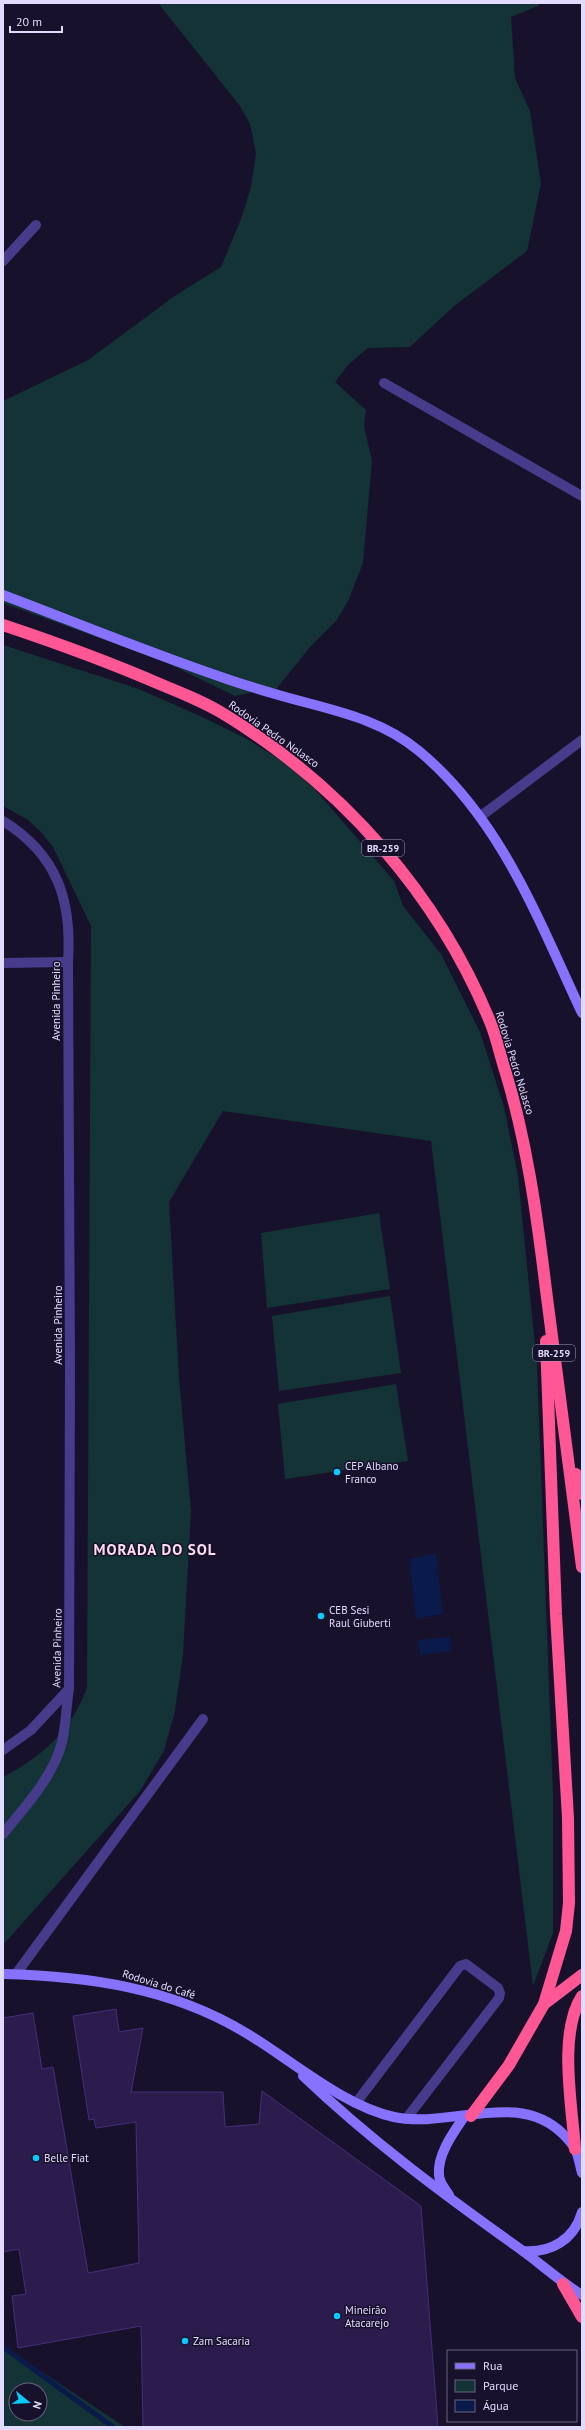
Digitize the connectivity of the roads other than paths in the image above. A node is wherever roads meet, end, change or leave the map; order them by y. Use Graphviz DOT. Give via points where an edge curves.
graph roads {
  1 [pos="36,225"];
  2 [pos="3,261"];
  3 [pos="384,383"];
  4 [pos="582,496"];
  5 [pos="3,595"];
  6 [pos="3,624"];
  7 [pos="582,740"];
  8 [pos="481,816"];
  9 [pos="3,822"];
  10 [pos="68,962"];
  11 [pos="3,963"];
  12 [pos="582,1013"];
  13 [pos="542,1258"];
  14 [pos="567,1447"];
  15 [pos="582,1494"];
  16 [pos="582,1567"];
  17 [pos="69,1689"];
  18 [pos="203,1718"];
  19 [pos="3,1750"];
  20 [pos="3,1834"];
  21 [pos="3,1974"];
  22 [pos="16,1974"];
  23 [pos="582,1975"];
  24 [pos="582,1996"];
  25 [pos="544,2004"];
  26 [pos="292,2065"];
  27 [pos="356,2103"];
  28 [pos="467,2116"];
  29 [pos="406,2119"];
  30 [pos="575,2149"];
  31 [pos="582,2173"];
  32 [pos="453,2201"];
  33 [pos="582,2212"];
  34 [pos="523,2251"];
  35 [pos="564,2284"];
  36 [pos="582,2295"];
  37 [pos="582,2317"];
  1 -- 2 [label="street"];
  3 -- 4 [label="street"];
  5 -- 8 [label="main road" via="222,677 339,710 383,727 400,737 433,764"];
  6 -- 13 [label="highway, Rodovia Pedro Nolasco / BR-259" via="104,660 226,715 317,780 374,836 448,938 492,1026 525,1146"];
  7 -- 8 [label="street"];
  8 -- 12 [label="main road" via="524,886"];
  9 -- 10 [label="street, Avenida Pinheiro" via="28,840 43,857 62,890 70,931"];
  10 -- 11 [label="street"];
  10 -- 17 [label="street, Avenida Pinheiro"];
  13 -- 14 [label="highway, Rodovia Pedro Nolasco / BR-259"];
  13 -- 25 [label="highway" via="569,1868 566,1931"];
  14 -- 15 [label="highway"];
  14 -- 16 [label="highway, Rodovia Pedro Nolasco / BR-259"];
  17 -- 19 [label="street" via="31,1730"];
  17 -- 20 [label="street, Avenida Pinheiro" via="64,1732 57,1754 42,1783"];
  18 -- 22 [label="street"];
  21 -- 22 [label="main road, Rodovia do Café"];
  22 -- 26 [label="main road, Rodovia do Café" via="102,1981 171,1999 228,2023 261,2042"];
  23 -- 25 [label="highway"];
  24 -- 30 [label="highway" via="574,2015 569,2040"];
  25 -- 28 [label="highway" via="510,2065"];
  26 -- 27 [label="main road, Rodovia do Café"];
  26 -- 32 [label="main road, Rodovia do Café" via="333,2105"];
  27 -- 29 [label="main road, Rodovia do Café"];
  27 -- 29 [label="street" via="460,1966 466,1964 498,1988 499,1998"];
  28 -- 29 [label="main road, Rodovia do Café" via="430,2120"];
  28 -- 30 [label="main road, Rodovia do Café" via="514,2112 534,2115 555,2126"];
  28 -- 32 [label="main road" via="447,2144 441,2161 439,2175"];
  30 -- 31 [label="main road"];
  32 -- 34 [label="main road, Rodovia do Café"];
  33 -- 34 [label="main road" via="573,2231 549,2250"];
  34 -- 35 [label="main road, Rodovia do Café"];
  35 -- 36 [label="main road, Rodovia do Café"];
  35 -- 37 [label="highway"];
}
